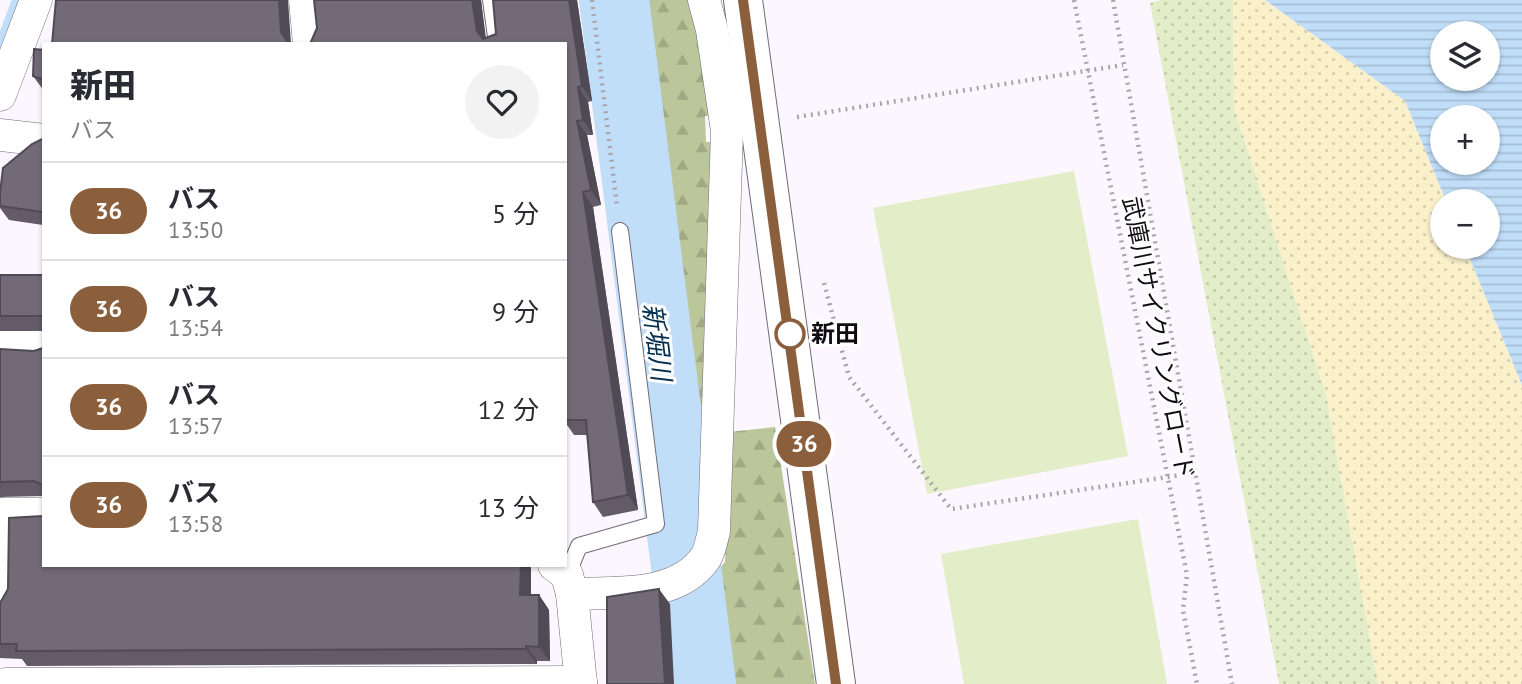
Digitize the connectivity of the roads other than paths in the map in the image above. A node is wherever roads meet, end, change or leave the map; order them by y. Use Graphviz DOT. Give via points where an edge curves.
graph roads {
  1 [pos="36,0"];
  2 [pos="304,0"];
  3 [pos="491,0"];
  4 [pos="704,0"];
  5 [pos="743,0"];
  6 [pos="309,42"];
  7 [pos="497,42"];
  8 [pos="0,95"];
  9 [pos="758,125"];
  10 [pos="0,135"];
  11 [pos="42,140"];
  12 [pos="620,231"];
  13 [pos="0,347"];
  14 [pos="42,347"];
  15 [pos="0,514"];
  16 [pos="42,514"];
  17 [pos="564,578"];
  18 [pos="0,603"];
  19 [pos="581,683"];
  20 [pos="6,684"];
  21 [pos="836,684"];
  1 -- 8 [label="street"];
  2 -- 6 [label="street"];
  3 -- 7 [label="lane"];
  4 -- 9 [label="street" via="712,30"];
  5 -- 9 [label="main road"];
  9 -- 17 [label="street" via="714,531 707,556 661,589"];
  9 -- 21 [label="main road"];
  10 -- 11 [label="street"];
  12 -- 17 [label="lane" via="656,524 579,546"];
  13 -- 14 [label="street"];
  15 -- 16 [label="street"];
  15 -- 18 [label="street"];
  17 -- 19 [label="street"];
  19 -- 20 [label="street"];
}
